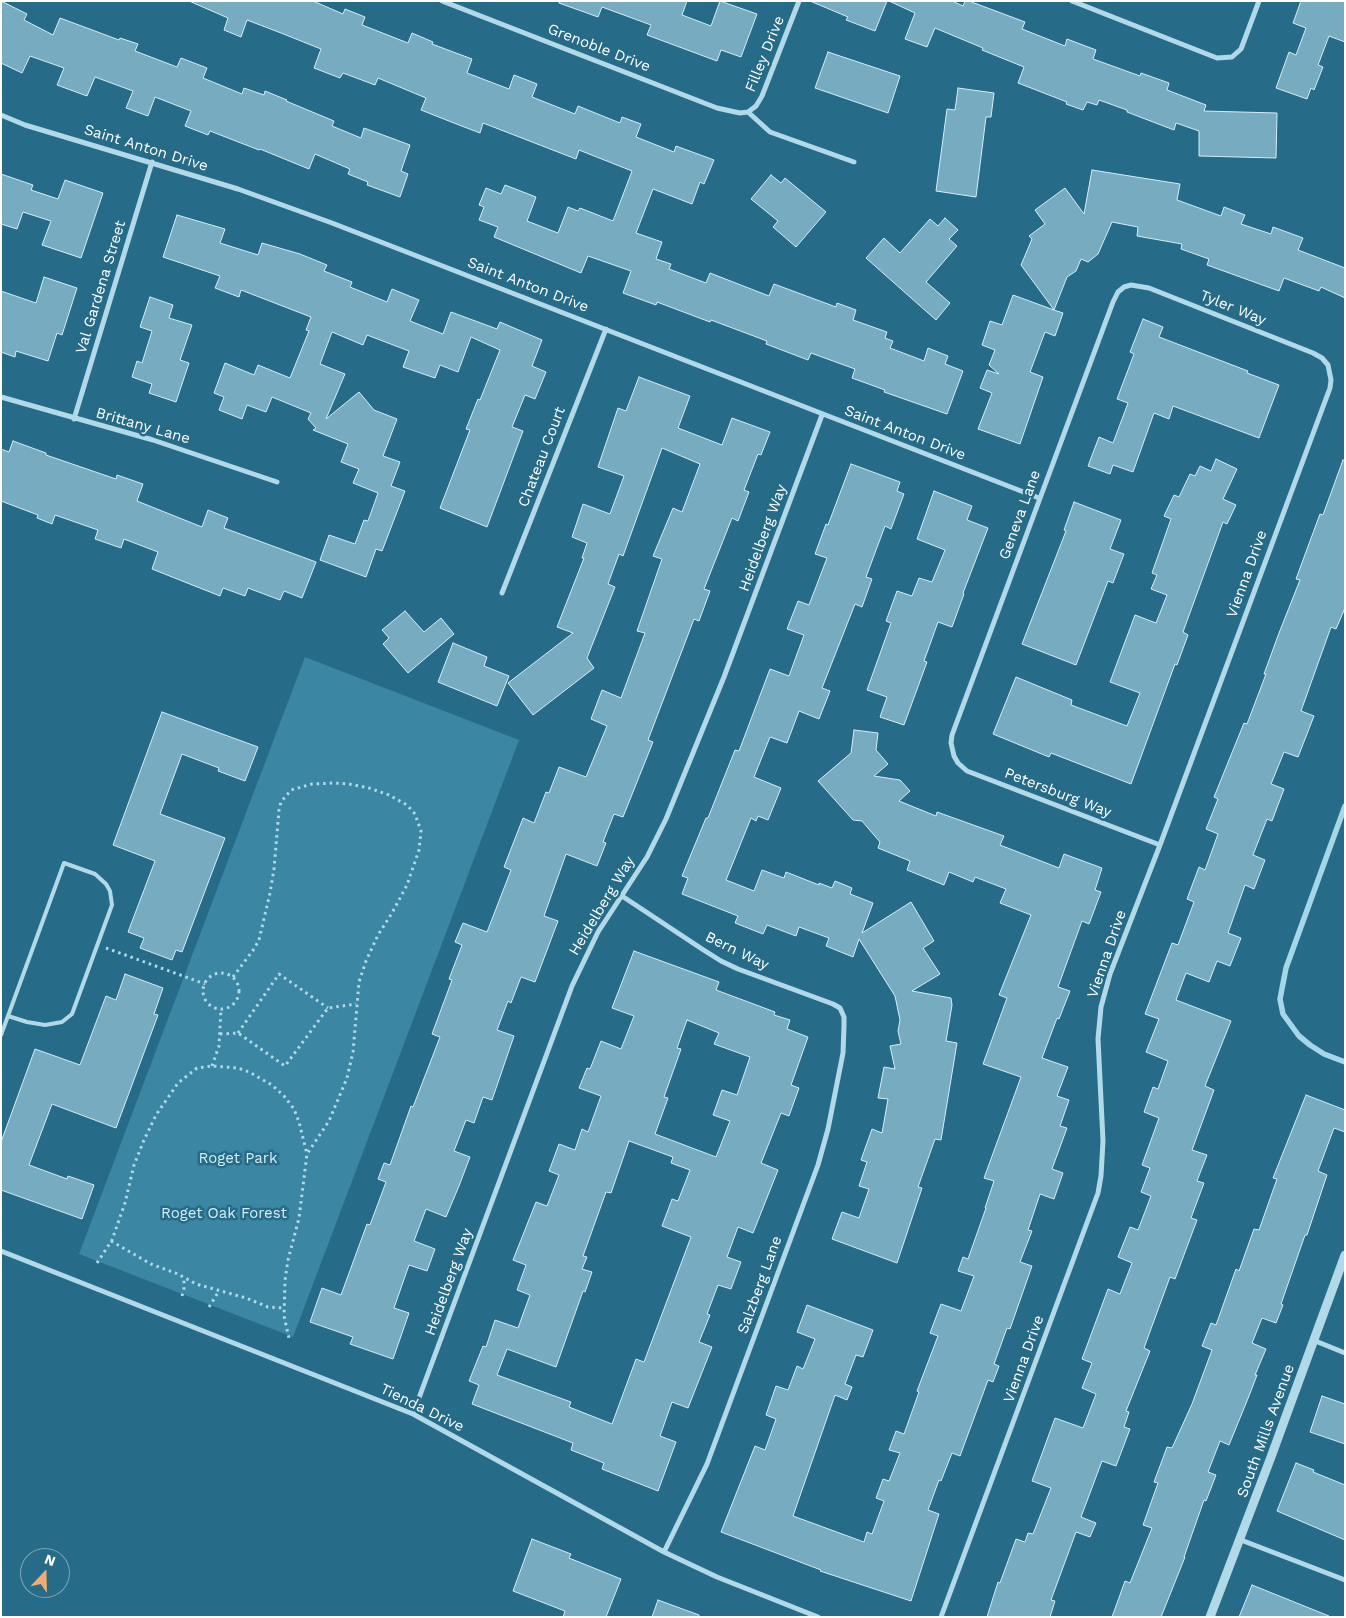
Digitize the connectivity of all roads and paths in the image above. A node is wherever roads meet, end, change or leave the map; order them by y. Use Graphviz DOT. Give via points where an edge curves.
graph roads {
  1 [pos="442,1"];
  2 [pos="800,1"];
  3 [pos="1072,1"];
  4 [pos="1259,1"];
  5 [pos="748,112"];
  6 [pos="1,115"];
  7 [pos="152,162"];
  8 [pos="854,162"];
  9 [pos="1124,287"];
  10 [pos="606,329"];
  11 [pos="1328,366"];
  12 [pos="1,397"];
  13 [pos="822,415"];
  14 [pos="74,419"];
  15 [pos="277,482"];
  16 [pos="1039,498"];
  17 [pos="502,593"];
  18 [pos="954,756"];
  19 [pos="1160,845"];
  20 [pos="622,896"];
  21 [pos="98,945"];
  22 [pos="233,977"];
  23 [pos="205,984"];
  24 [pos="356,1004"];
  25 [pos="328,1008"];
  26 [pos="221,1009"];
  27 [pos="8,1016"];
  28 [pos="844,1017"];
  29 [pos="238,1033"];
  30 [pos="220,1034"];
  31 [pos="1,1035"];
  32 [pos="212,1066"];
  33 [pos="307,1154"];
  34 [pos="111,1240"];
  35 [pos="1,1250"];
  36 [pos="1345,1254"];
  37 [pos="97,1263"];
  38 [pos="184,1278"];
  39 [pos="219,1291"];
  40 [pos="182,1296"];
  41 [pos="209,1307"];
  42 [pos="284,1308"];
  43 [pos="289,1338"];
  44 [pos="1313,1340"];
  45 [pos="1345,1353"];
  46 [pos="413,1414"];
  47 [pos="1240,1540"];
  48 [pos="664,1552"];
  49 [pos="1345,1580"];
  50 [pos="818,1617"];
  51 [pos="941,1617"];
  52 [pos="1210,1617"];
  1 -- 5 [label="street, Grenoble Drive" via="717,108"];
  2 -- 5 [label="street, Filley Drive" via="762,96"];
  3 -- 4 [label="street" via="1217,58 1232,57 1241,49"];
  5 -- 8 [label="street" via="770,132"];
  6 -- 7 [label="street, Saint Anton Drive"];
  7 -- 10 [label="street, Saint Anton Drive" via="332,223"];
  7 -- 14 [label="street, Val Gardena Street"];
  9 -- 11 [label="street, Tyler Way" via="1149,288 1313,353"];
  9 -- 16 [label="street, Geneva Lane" via="1113,302"];
  10 -- 13 [label="street, Saint Anton Drive"];
  10 -- 17 [label="street, Chateau Court"];
  11 -- 19 [label="street, Vienna Drive" via="1330,388"];
  12 -- 14 [label="street, Brittany Lane"];
  13 -- 16 [label="street, Saint Anton Drive"];
  13 -- 20 [label="street, Heidelberg Way" via="724,677 674,799 647,857"];
  14 -- 15 [label="street, Brittany Lane" via="153,440"];
  16 -- 18 [label="street, Geneva Lane" via="952,736"];
  18 -- 19 [label="street, Petersburg Way" via="966,771"];
  19 -- 51 [label="street, Vienna Drive" via="1110,974 1101,1007 1098,1039 1103,1159 1098,1193"];
  20 -- 28 [label="street, Bern Way" via="702,950 738,969 824,1000 840,1008"];
  20 -- 46 [label="street, Heidelberg Way" via="594,939 572,986"];
  21 -- 23 [label="path"];
  21 -- 27 [label="lane" via="74,1009 67,1019 45,1025"];
  21 -- 27 [label="lane" via="112,905 110,891 95,874 64,863"];
  22 -- 23 [label="path" via="216,973"];
  22 -- 24 [label="path" via="259,940 270,893 277,820 284,796 291,790 312,784 334,783 369,788 389,795 415,814 421,842 407,884 370,950 359,982"];
  22 -- 26 [label="path" via="238,987 238,998"];
  23 -- 26 [label="path" via="205,998 213,1007"];
  24 -- 25 [label="path"];
  24 -- 33 [label="path" via="347,1078 330,1121"];
  25 -- 29 [label="path" via="285,1066"];
  25 -- 29 [label="path" via="279,974"];
  26 -- 30 [label="path"];
  27 -- 31 [label="lane"];
  28 -- 48 [label="street, Salzberg Lane" via="843,1053 818,1164 707,1464"];
  29 -- 30 [label="path"];
  30 -- 32 [label="path"];
  32 -- 33 [label="path" via="248,1072 284,1096 300,1122"];
  32 -- 34 [label="path" via="197,1068 187,1074 165,1100 134,1164 125,1203"];
  33 -- 42 [label="path" via="300,1210 287,1266"];
  34 -- 37 [label="path"];
  34 -- 38 [label="path" via="151,1264"];
  35 -- 46 [label="street, Tienda Drive"];
  36 -- 44 [label="street, South Mills Avenue"];
  38 -- 39 [label="path"];
  38 -- 40 [label="path"];
  39 -- 41 [label="path"];
  39 -- 42 [label="path" via="268,1307"];
  42 -- 43 [label="path"];
  44 -- 45 [label="street"];
  44 -- 47 [label="street, South Mills Avenue"];
  46 -- 48 [label="street, Tienda Drive"];
  47 -- 49 [label="street"];
  47 -- 52 [label="street, South Mills Avenue"];
  48 -- 50 [label="street, Tienda Drive"];
}
